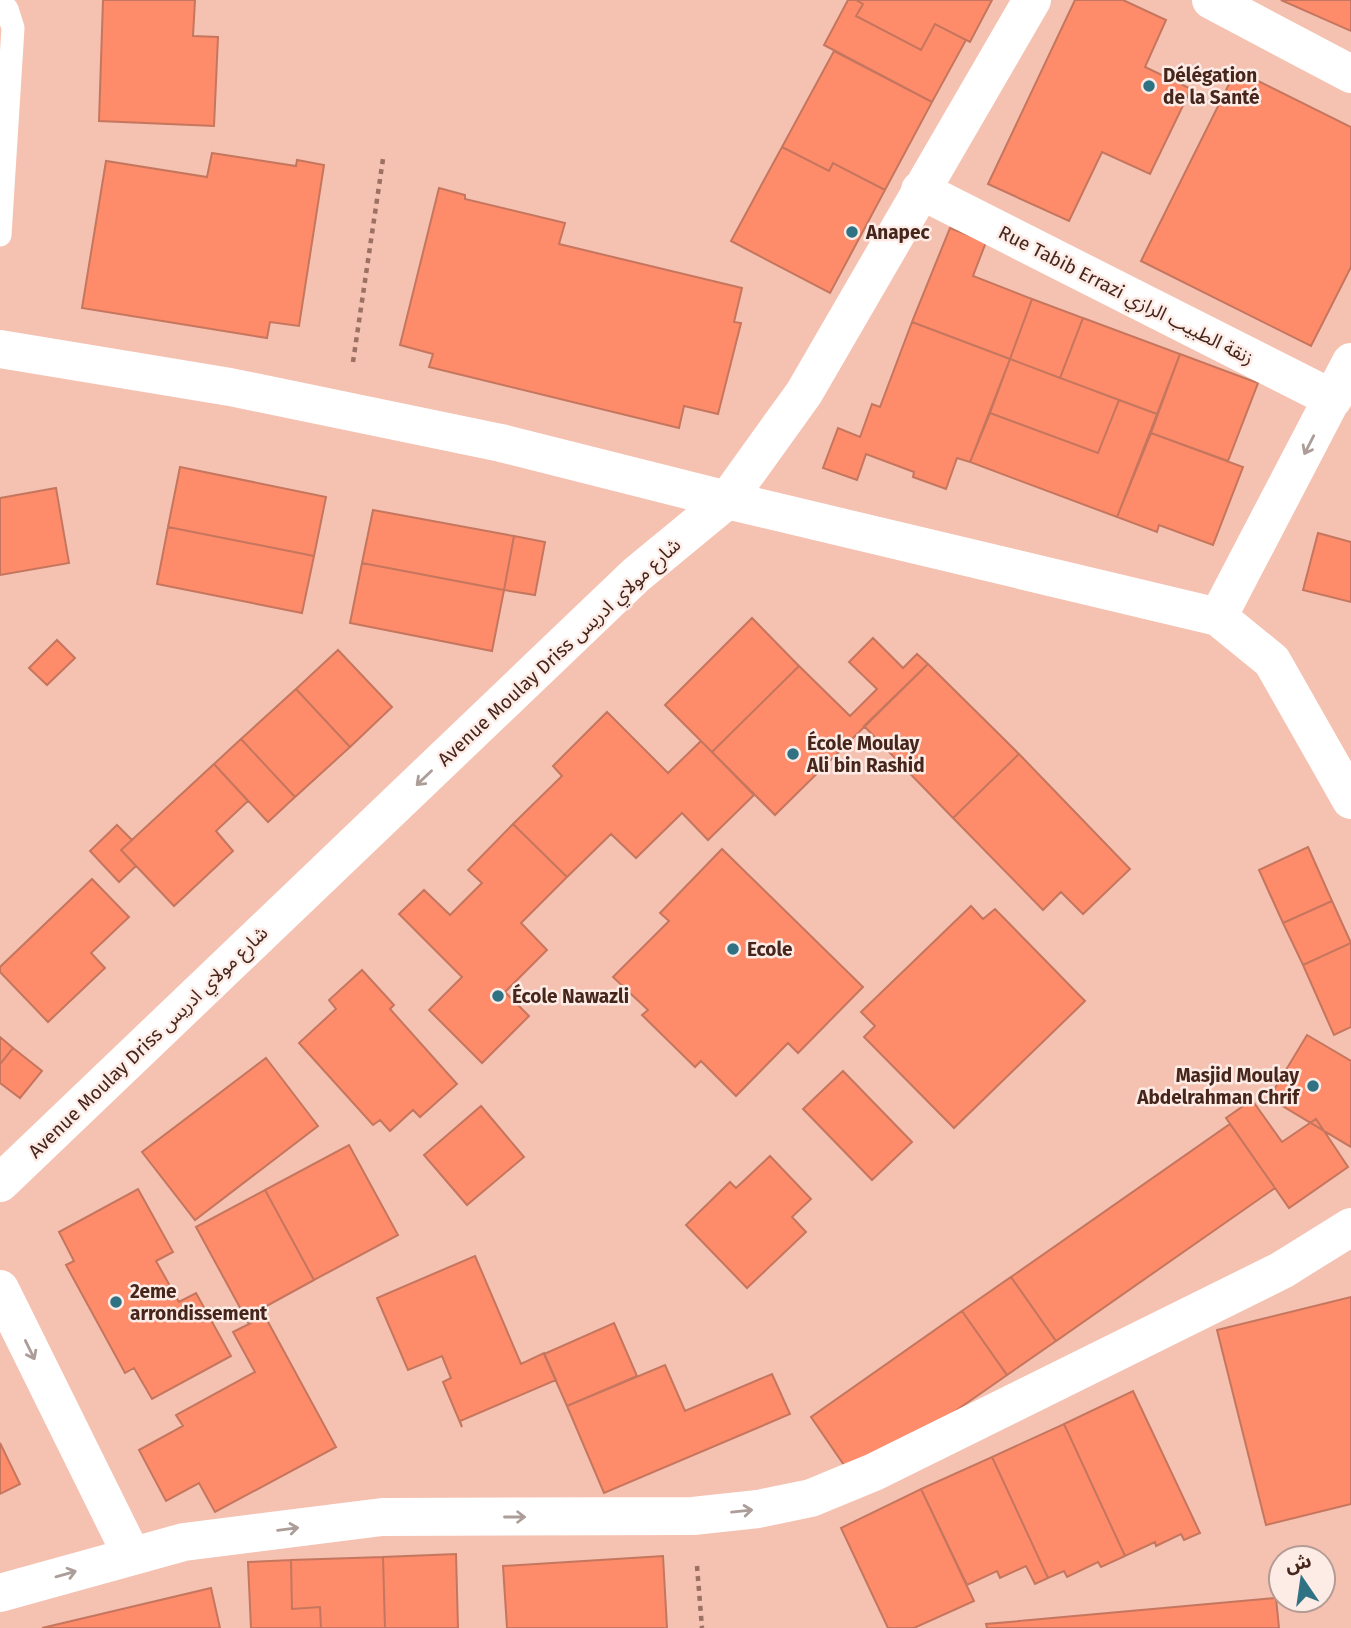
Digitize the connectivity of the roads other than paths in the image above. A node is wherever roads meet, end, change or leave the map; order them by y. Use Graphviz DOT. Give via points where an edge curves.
graph roads {
  1 [pos="1032,0"];
  2 [pos="1211,0"];
  3 [pos="0,4"];
  4 [pos="1351,74"];
  5 [pos="920,190"];
  6 [pos="0,235"];
  7 [pos="0,349"];
  8 [pos="1351,362"];
  9 [pos="1333,400"];
  10 [pos="727,500"];
  11 [pos="1218,617"];
  12 [pos="1351,800"];
  13 [pos="0,1183"];
  14 [pos="1351,1227"];
  15 [pos="0,1289"];
  16 [pos="132,1556"];
  17 [pos="0,1593"];
  1 -- 5 [label="street, Avenue Moulay Driss شارع مولاي ادريس"];
  2 -- 4 [label="street"];
  3 -- 6 [label="lane" via="13,28"];
  5 -- 9 [label="street, Rue Tabib Errazi زنقة الطبيب الرازي"];
  5 -- 10 [label="street, Avenue Moulay Driss شارع مولاي ادريس" via="804,393"];
  7 -- 10 [label="street" via="346,411 500,443"];
  8 -- 9 [label="street"];
  9 -- 11 [label="street, one-way"];
  10 -- 11 [label="street"];
  10 -- 13 [label="street, Avenue Moulay Driss شارع مولاي ادريس, one-way" via="636,575"];
  11 -- 12 [label="street" via="1272,661"];
  16 -- 14 [label="street, one-way" via="184,1542 382,1517 693,1516 811,1498 874,1472 1282,1270"];
  15 -- 16 [label="street, one-way"];
  17 -- 16 [label="street, one-way"];
}
